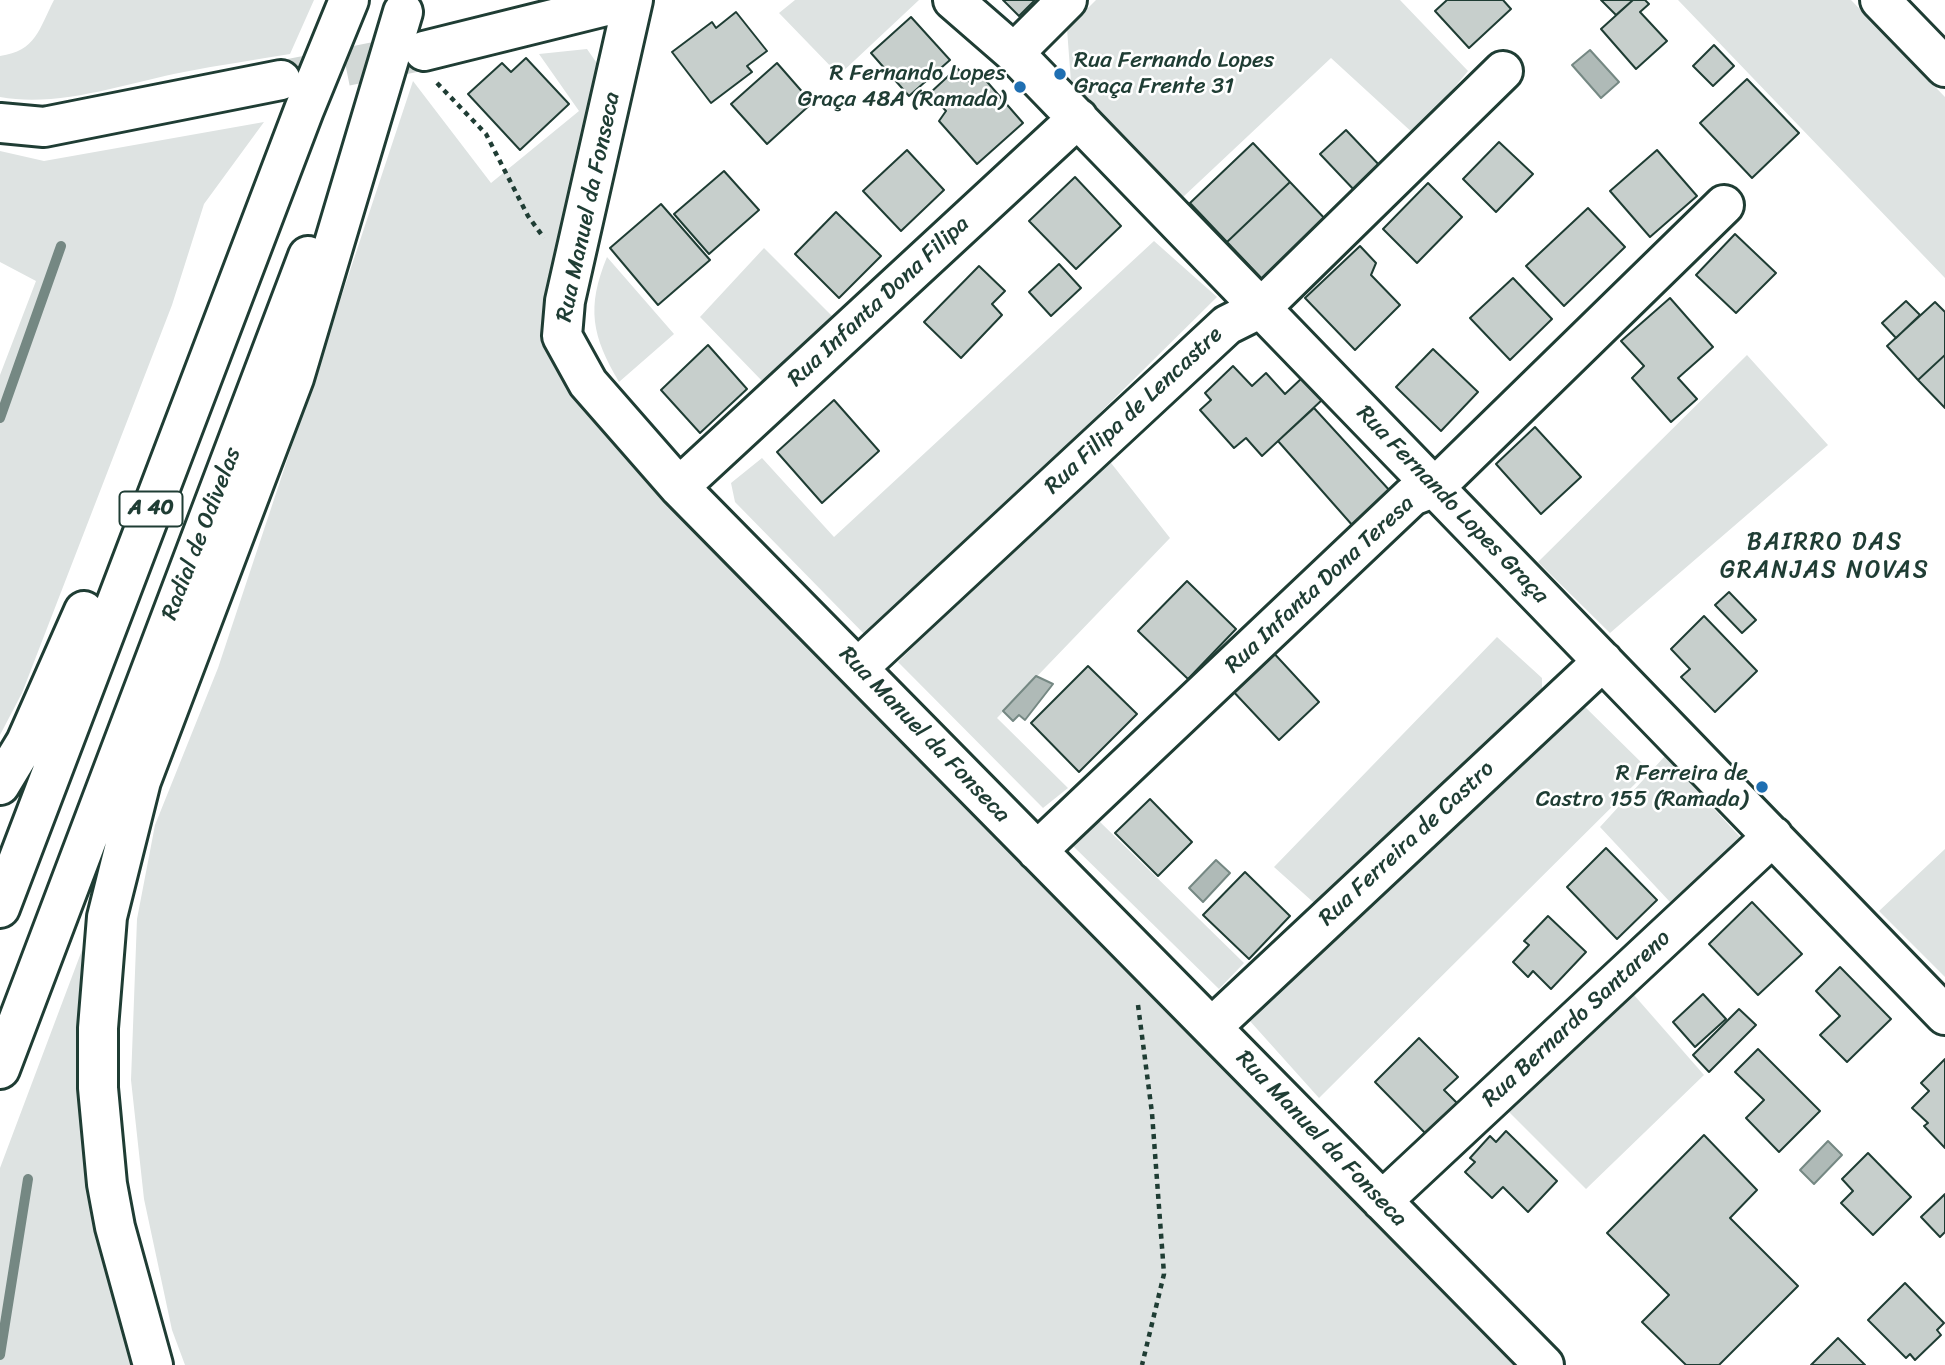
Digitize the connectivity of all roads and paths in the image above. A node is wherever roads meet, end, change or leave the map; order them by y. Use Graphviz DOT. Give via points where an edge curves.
graph roads {
  1 [pos="349,0"];
  2 [pos="632,0"];
  3 [pos="953,0"];
  4 [pos="1067,0"];
  5 [pos="1880,0"];
  6 [pos="405,6"];
  7 [pos="424,51"];
  8 [pos="1014,52"];
  9 [pos="1945,67"];
  10 [pos="1503,71"];
  11 [pos="281,80"];
  12 [pos="303,110"];
  13 [pos="1078,118"];
  14 [pos="0,123"];
  15 [pos="1724,205"];
  16 [pos="571,275"];
  17 [pos="1261,308"];
  18 [pos="679,486"];
  19 [pos="1434,487"];
  20 [pos="1603,661"];
  21 [pos="858,668"];
  22 [pos="0,785"];
  23 [pos="1773,836"];
  24 [pos="1037,851"];
  25 [pos="0,908"];
  26 [pos="1130,945"];
  27 [pos="1945,1015"];
  28 [pos="1212,1027"];
  29 [pos="0,1069"];
  30 [pos="1382,1201"];
  31 [pos="153,1365"];
  32 [pos="1142,1365"];
  33 [pos="1544,1365"];
  1 -- 12 [label="main road, A 40"];
  2 -- 7 [label="main road"];
  2 -- 16 [label="main road, Rua Manuel da Fonseca"];
  3 -- 8 [label="main road, Rua Fernando Lopes Graça"];
  4 -- 8 [label="main road"];
  5 -- 9 [label="main road"];
  6 -- 29 [label="main road, Radial de Odivelas / A 40"];
  6 -- 31 [label="main road" via="294,378 141,781 107,917 98,1088 107,1184"];
  7 -- 16 [label="path" via="438,87 486,134 528,216"];
  8 -- 13 [label="main road, Rua Fernando Lopes Graça"];
  10 -- 17 [label="main road, Rua Filipa de Lencastre"];
  11 -- 14 [label="main road" via="44,127"];
  12 -- 22 [label="main road" via="218,269 79,626 26,742"];
  12 -- 25 [label="main road, A 40"];
  13 -- 17 [label="main road, Rua Fernando Lopes Graça"];
  13 -- 18 [label="main road, Rua Infanta Dona Filipa"];
  15 -- 19 [label="main road, Rua Infanta Dona Teresa"];
  16 -- 18 [label="main road, Rua Manuel da Fonseca" via="562,336 588,383"];
  17 -- 19 [label="main road, Rua Fernando Lopes Graça"];
  17 -- 21 [label="main road, Rua Filipa de Lencastre" via="1227,325"];
  18 -- 21 [label="main road, Rua Manuel da Fonseca"];
  19 -- 20 [label="main road, Rua Fernando Lopes Graça"];
  19 -- 24 [label="main road, Rua Infanta Dona Teresa" via="1412,496"];
  20 -- 23 [label="main road, Rua Fernando Lopes Graça"];
  20 -- 28 [label="main road, Rua Ferreira de Castro"];
  21 -- 24 [label="main road, Rua Manuel da Fonseca"];
  23 -- 27 [label="main road, Rua Fernando Lopes Graça"];
  23 -- 30 [label="main road, Rua Bernardo Santareno"];
  24 -- 26 [label="main road, Rua Manuel da Fonseca"];
  26 -- 28 [label="main road, Rua Manuel da Fonseca"];
  26 -- 32 [label="path" via="1152,1113 1164,1274"];
  28 -- 30 [label="main road, Rua Manuel da Fonseca"];
  30 -- 33 [label="main road, Rua Manuel da Fonseca"];
}
